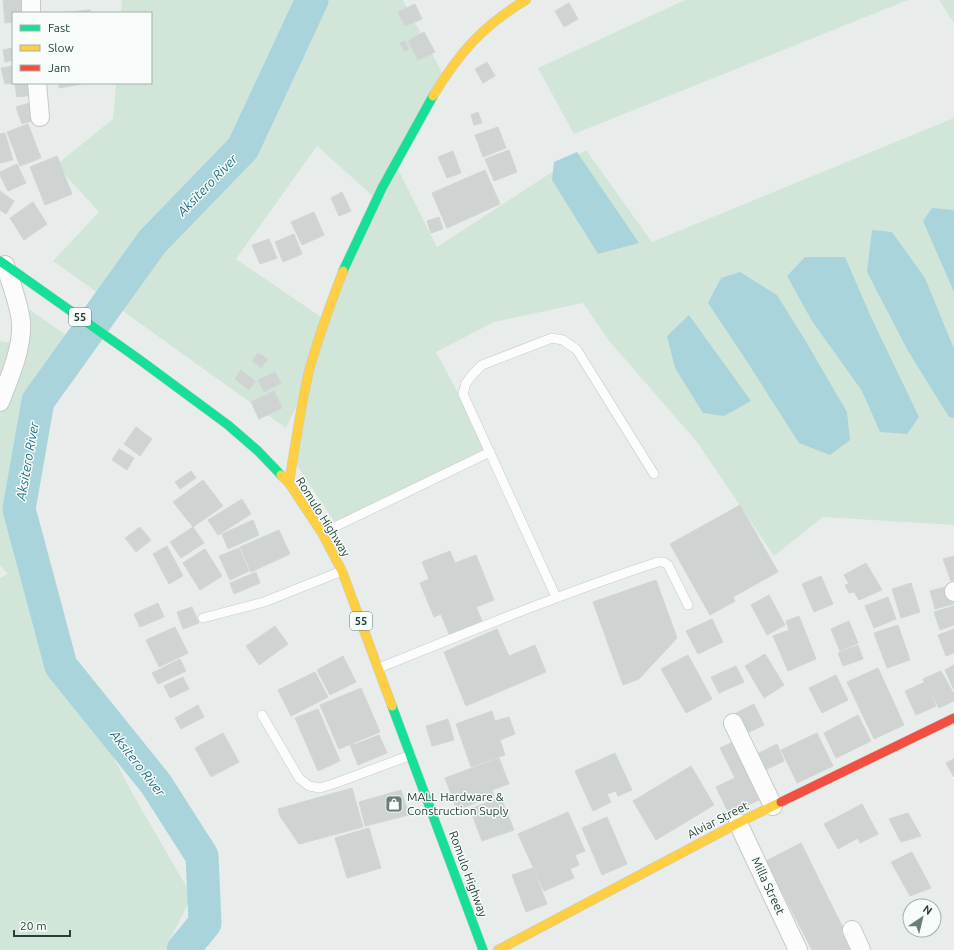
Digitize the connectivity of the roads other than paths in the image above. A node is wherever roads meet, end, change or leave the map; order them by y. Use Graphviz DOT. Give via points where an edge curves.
graph roads {
  1 [pos="31,0"];
  2 [pos="526,0"];
  3 [pos="31,12"];
  4 [pos="37,84"];
  5 [pos="40,117"];
  6 [pos="8,267"];
  7 [pos="0,402"];
  8 [pos="490,452"];
  9 [pos="654,474"];
  10 [pos="289,483"];
  11 [pos="322,533"];
  12 [pos="342,571"];
  13 [pos="556,597"];
  14 [pos="688,604"];
  15 [pos="203,618"];
  16 [pos="379,668"];
  17 [pos="262,715"];
  18 [pos="954,718"];
  19 [pos="733,723"];
  20 [pos="411,755"];
  21 [pos="773,806"];
  22 [pos="738,823"];
  23 [pos="852,930"];
  24 [pos="483,950"];
  25 [pos="498,950"];
  26 [pos="798,950"];
  27 [pos="861,950"];
  1 -- 3 [label="street"];
  2 -- 10 [label="main road" via="486,28 452,66 395,163 358,234 324,320 312,359"];
  4 -- 5 [label="street"];
  6 -- 7 [label="street" via="21,322 20,344"];
  6 -- 10 [label="main road, Romulo Highway / 55" via="228,425"];
  8 -- 9 [label="lane" via="463,394 466,383 482,365 552,338 563,340 577,350"];
  8 -- 11 [label="lane"];
  8 -- 13 [label="lane"];
  10 -- 11 [label="main road, Romulo Highway / 55"];
  11 -- 12 [label="main road, Romulo Highway / 55"];
  12 -- 15 [label="lane" via="264,602"];
  12 -- 16 [label="main road, Romulo Highway / 55"];
  13 -- 14 [label="lane" via="664,562"];
  13 -- 16 [label="lane"];
  16 -- 20 [label="main road, Romulo Highway / 55"];
  17 -- 20 [label="lane" via="299,778 309,786 320,788"];
  18 -- 21 [label="main road, Alviar Street"];
  19 -- 21 [label="street"];
  20 -- 24 [label="main road, Romulo Highway / 55"];
  21 -- 22 [label="main road, Alviar Street"];
  22 -- 25 [label="main road, Alviar Street"];
  22 -- 26 [label="street, Milla Street"];
  23 -- 27 [label="street"];
}
